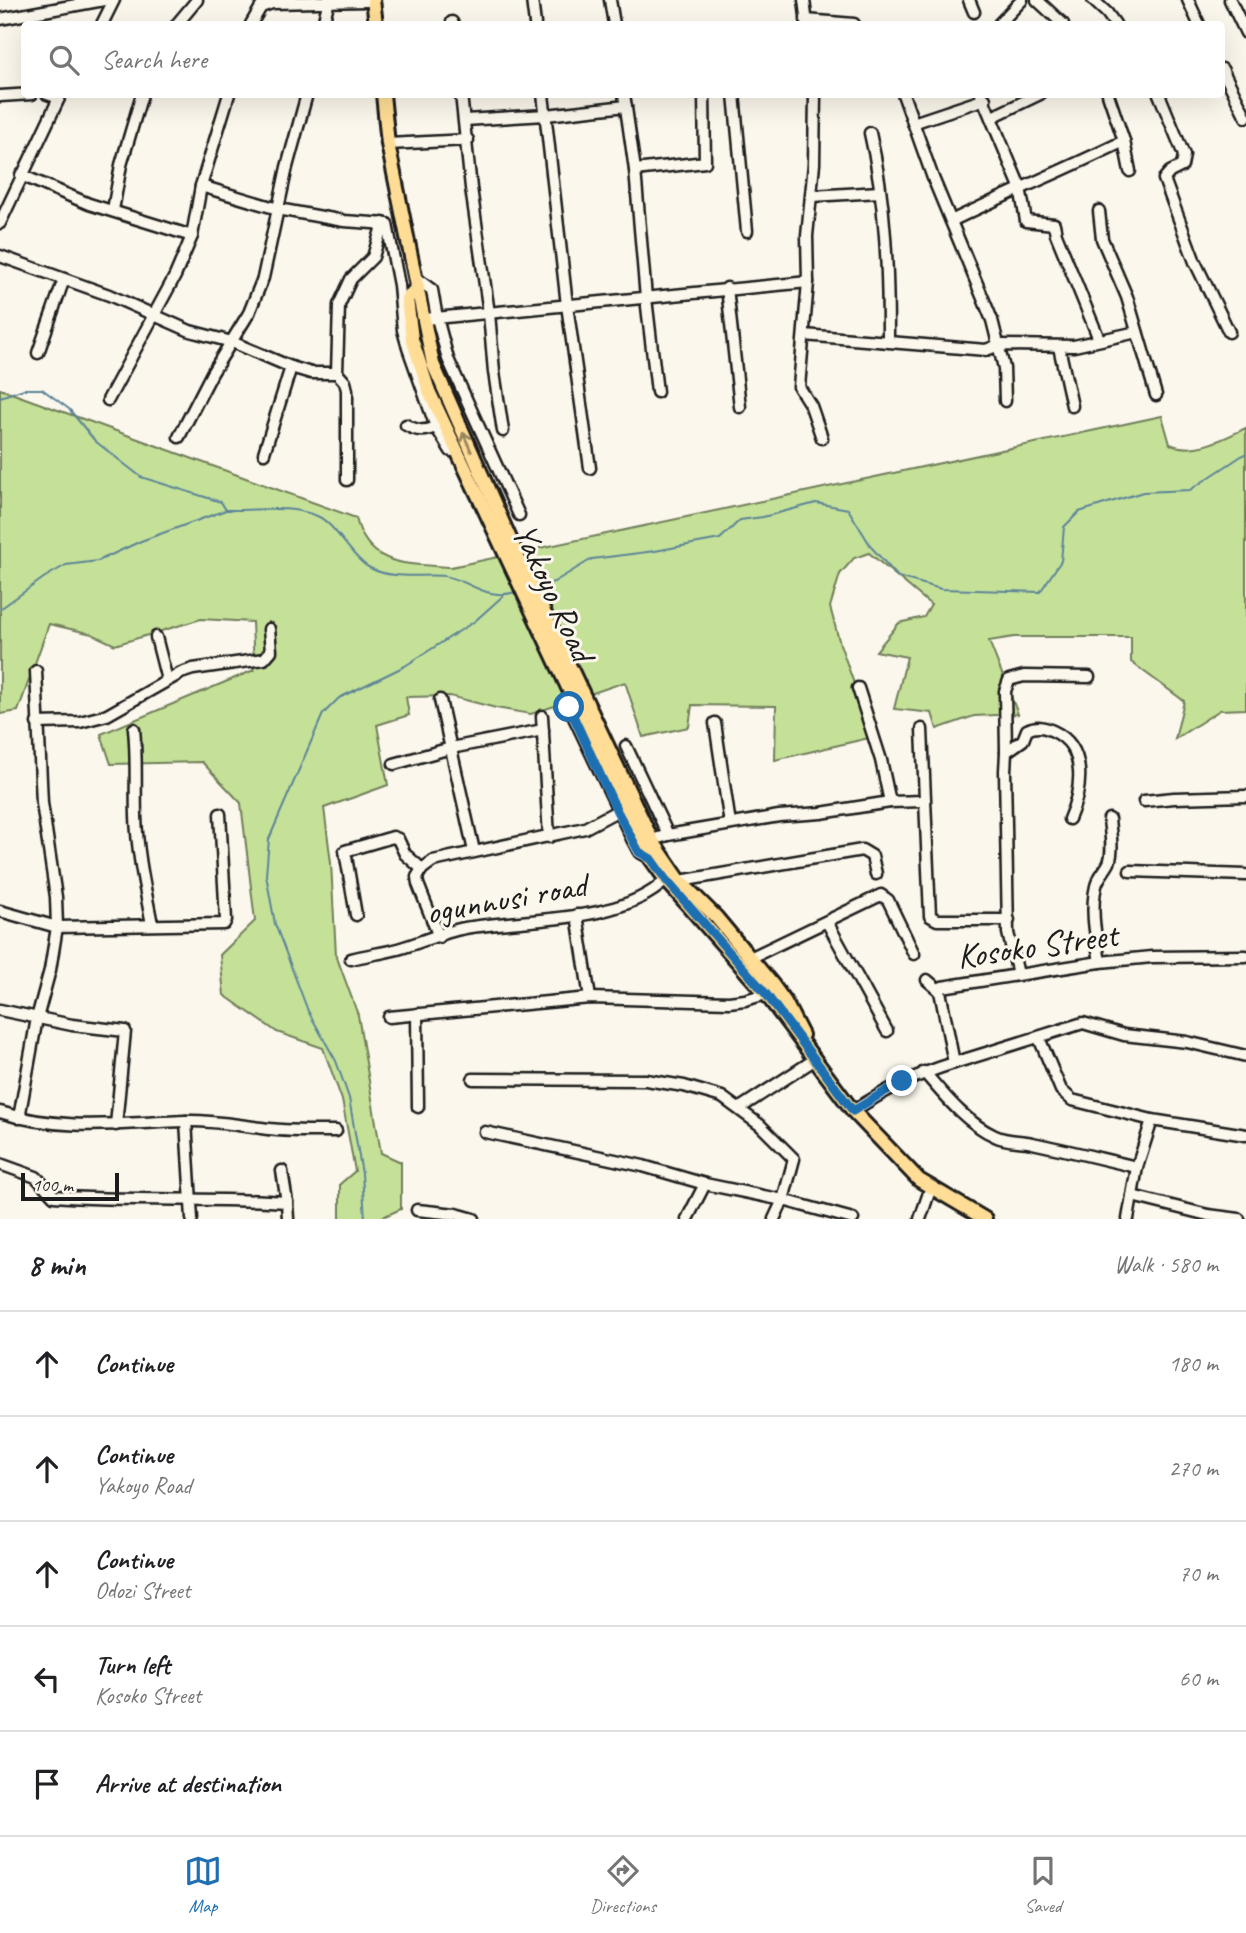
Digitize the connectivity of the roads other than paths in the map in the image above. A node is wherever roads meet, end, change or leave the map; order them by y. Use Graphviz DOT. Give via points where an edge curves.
graph roads {
  1 [pos="104,0"];
  2 [pos="114,0"];
  3 [pos="197,0"];
  4 [pos="532,0"];
  5 [pos="610,0"];
  6 [pos="804,0"];
  7 [pos="969,0"];
  8 [pos="1022,0"];
  9 [pos="1037,0"];
  10 [pos="1093,0"];
  11 [pos="1188,0"];
  12 [pos="1230,0"];
  13 [pos="370,1"];
  14 [pos="328,4"];
  15 [pos="974,12"];
  16 [pos="0,19"];
  17 [pos="104,21"];
  18 [pos="180,21"];
  19 [pos="253,21"];
  20 [pos="324,21"];
  21 [pos="375,21"];
  22 [pos="535,21"];
  23 [pos="614,21"];
  24 [pos="807,21"];
  25 [pos="1002,21"];
  26 [pos="1060,21"];
  27 [pos="1113,21"];
  28 [pos="1198,21"];
  29 [pos="1246,33"];
  30 [pos="1225,75"];
  31 [pos="21,95"];
  32 [pos="0,96"];
  33 [pos="59,98"];
  34 [pos="141,98"];
  35 [pos="228,98"];
  36 [pos="306,98"];
  37 [pos="383,98"];
  38 [pos="462,98"];
  39 [pos="543,98"];
  40 [pos="625,98"];
  41 [pos="704,98"];
  42 [pos="734,98"];
  43 [pos="815,98"];
  44 [pos="904,98"];
  45 [pos="980,98"];
  46 [pos="983,98"];
  47 [pos="1032,98"];
  48 [pos="1109,98"];
  49 [pos="1161,98"];
  50 [pos="626,106"];
  51 [pos="545,116"];
  52 [pos="992,117"];
  53 [pos="1246,117"];
  54 [pos="465,120"];
  55 [pos="913,122"];
  56 [pos="870,133"];
  57 [pos="468,140"];
  58 [pos="1124,141"];
  59 [pos="388,144"];
  60 [pos="635,170"];
  61 [pos="1130,171"];
  62 [pos="21,175"];
  63 [pos="201,186"];
  64 [pos="1020,187"];
  65 [pos="880,192"];
  66 [pos="812,197"];
  67 [pos="278,209"];
  68 [pos="113,210"];
  69 [pos="1099,211"];
  70 [pos="951,221"];
  71 [pos="0,223"];
  72 [pos="383,223"];
  73 [pos="747,230"];
  74 [pos="192,236"];
  75 [pos="0,257"];
  76 [pos="64,279"];
  77 [pos="417,282"];
  78 [pos="808,282"];
  79 [pos="727,288"];
  80 [pos="646,298"];
  81 [pos="567,305"];
  82 [pos="489,313"];
  83 [pos="156,314"];
  84 [pos="431,318"];
  85 [pos="1137,332"];
  86 [pos="1230,332"];
  87 [pos="804,335"];
  88 [pos="1099,339"];
  89 [pos="888,341"];
  90 [pos="232,342"];
  91 [pos="999,345"];
  92 [pos="1059,347"];
  93 [pos="38,354"];
  94 [pos="291,367"];
  95 [pos="337,373"];
  96 [pos="657,392"];
  97 [pos="1156,395"];
  98 [pos="108,400"];
  99 [pos="1005,401"];
  100 [pos="1072,405"];
  101 [pos="740,407"];
  102 [pos="406,425"];
  103 [pos="436,427"];
  104 [pos="503,431"];
  105 [pos="179,438"];
  106 [pos="822,438"];
  107 [pos="451,451"];
  108 [pos="264,453"];
  109 [pos="590,468"];
  110 [pos="347,480"];
  111 [pos="519,515"];
  112 [pos="269,629"];
  113 [pos="156,637"];
  114 [pos="36,671"];
  115 [pos="1088,677"];
  116 [pos="167,680"];
  117 [pos="858,688"];
  118 [pos="440,700"];
  119 [pos="569,707"];
  120 [pos="542,716"];
  121 [pos="37,723"];
  122 [pos="715,723"];
  123 [pos="134,729"];
  124 [pos="922,729"];
  125 [pos="543,730"];
  126 [pos="626,747"];
  127 [pos="451,748"];
  128 [pos="1006,752"];
  129 [pos="394,764"];
  130 [pos="614,772"];
  131 [pos="1246,796"];
  132 [pos="890,802"];
  133 [pos="924,802"];
  134 [pos="1144,802"];
  135 [pos="617,811"];
  136 [pos="220,814"];
  137 [pos="1069,818"];
  138 [pos="1109,819"];
  139 [pos="730,824"];
  140 [pos="668,835"];
  141 [pos="548,836"];
  142 [pos="652,840"];
  143 [pos="474,852"];
  144 [pos="651,859"];
  145 [pos="422,869"];
  146 [pos="1130,871"];
  147 [pos="876,874"];
  148 [pos="1246,875"];
  149 [pos="666,880"];
  150 [pos="680,881"];
  151 [pos="0,911"];
  152 [pos="356,915"];
  153 [pos="577,915"];
  154 [pos="1009,920"];
  155 [pos="827,922"];
  156 [pos="152,924"];
  157 [pos="57,927"];
  158 [pos="439,937"];
  159 [pos="914,954"];
  160 [pos="1246,956"];
  161 [pos="750,958"];
  162 [pos="351,959"];
  163 [pos="1100,962"];
  164 [pos="1018,974"];
  165 [pos="927,980"];
  166 [pos="940,991"];
  167 [pos="766,994"];
  168 [pos="590,998"];
  169 [pos="0,1010"];
  170 [pos="417,1014"];
  171 [pos="389,1017"];
  172 [pos="37,1018"];
  173 [pos="887,1031"];
  174 [pos="1039,1038"];
  175 [pos="1246,1056"];
  176 [pos="814,1060"];
  177 [pos="954,1063"];
  178 [pos="924,1072"];
  179 [pos="473,1079"];
  180 [pos="418,1107"];
  181 [pos="740,1108"];
  182 [pos="853,1111"];
  183 [pos="0,1112"];
  184 [pos="19,1118"];
  185 [pos="1152,1119"];
  186 [pos="186,1121"];
  187 [pos="116,1125"];
  188 [pos="336,1131"];
  189 [pos="485,1132"];
  190 [pos="1246,1135"];
  191 [pos="0,1164"];
  192 [pos="1137,1167"];
  193 [pos="282,1171"];
  194 [pos="705,1184"];
  195 [pos="931,1187"];
  196 [pos="1132,1196"];
  197 [pos="191,1200"];
  198 [pos="783,1200"];
  199 [pos="287,1202"];
  200 [pos="416,1210"];
  201 [pos="192,1219"];
  202 [pos="288,1219"];
  203 [pos="474,1219"];
  204 [pos="687,1219"];
  205 [pos="774,1219"];
  206 [pos="853,1219"];
  207 [pos="920,1219"];
  208 [pos="985,1219"];
  209 [pos="1128,1219"];
  210 [pos="1239,1219"];
  1 -- 16 [label="street"];
  2 -- 17 [label="street"];
  3 -- 18 [label="street"];
  4 -- 22 [label="street"];
  5 -- 23 [label="street"];
  6 -- 24 [label="street"];
  7 -- 15 [label="street"];
  8 -- 25 [label="street"];
  9 -- 26 [label="street"];
  10 -- 27 [label="street"];
  11 -- 28 [label="street"];
  12 -- 29 [label="street"];
  13 -- 14 [label="street"];
  13 -- 21 [label="main road"];
  14 -- 19 [label="street" via="272,3 261,7"];
  14 -- 20 [label="street"];
  30 -- 53 [label="street"];
  31 -- 32 [label="street"];
  33 -- 62 [label="street"];
  34 -- 68 [label="street"];
  35 -- 63 [label="street"];
  36 -- 67 [label="street"];
  37 -- 59 [label="main road"];
  38 -- 54 [label="street"];
  39 -- 51 [label="street"];
  40 -- 50 [label="street"];
  41 -- 60 [label="street" via="705,162"];
  42 -- 73 [label="street"];
  43 -- 66 [label="street"];
  44 -- 55 [label="street"];
  45 -- 55 [label="street"];
  46 -- 52 [label="street"];
  47 -- 52 [label="street"];
  48 -- 58 [label="street"];
  49 -- 86 [label="street" via="1184,155 1182,166 1164,179 1195,262"];
  50 -- 51 [label="street"];
  50 -- 60 [label="street"];
  51 -- 54 [label="street"];
  51 -- 81 [label="street"];
  52 -- 64 [label="street"];
  54 -- 57 [label="street"];
  55 -- 70 [label="street"];
  56 -- 65 [label="street"];
  57 -- 59 [label="street"];
  57 -- 82 [label="street"];
  58 -- 61 [label="street"];
  58 -- 64 [label="street"];
  59 -- 77 [label="main road"];
  60 -- 80 [label="street"];
  62 -- 68 [label="street"];
  62 -- 71 [label="street"];
  63 -- 67 [label="street"];
  63 -- 74 [label="street"];
  64 -- 70 [label="street"];
  64 -- 88 [label="street" via="1026,221 1054,224"];
  65 -- 66 [label="street"];
  65 -- 89 [label="street" via="888,273"];
  66 -- 78 [label="street"];
  67 -- 72 [label="street"];
  67 -- 90 [label="street" via="263,278"];
  68 -- 74 [label="street"];
  69 -- 85 [label="street" via="1102,239"];
  70 -- 91 [label="street"];
  72 -- 95 [label="street" via="373,257 351,279 339,304"];
  72 -- 103 [label="street" via="388,225 408,348"];
  74 -- 83 [label="street"];
  75 -- 76 [label="street"];
  76 -- 83 [label="street"];
  76 -- 93 [label="street"];
  77 -- 84 [label="main road"];
  77 -- 130 [label="main road, Yakoyo Road" via="407,299 412,339 429,391"];
  78 -- 79 [label="street"];
  78 -- 87 [label="street"];
  79 -- 80 [label="street"];
  79 -- 101 [label="street"];
  80 -- 81 [label="street"];
  80 -- 96 [label="street"];
  81 -- 82 [label="street"];
  81 -- 109 [label="street"];
  82 -- 84 [label="street"];
  82 -- 104 [label="street"];
  83 -- 90 [label="street" via="190,331"];
  83 -- 98 [label="street"];
  84 -- 111 [label="street"];
  130 -- 84 [label="main road, one-way" via="433,364"];
  85 -- 88 [label="street"];
  85 -- 97 [label="street"];
  87 -- 89 [label="street"];
  87 -- 106 [label="street" via="799,387"];
  88 -- 92 [label="street"];
  89 -- 91 [label="street" via="956,348"];
  90 -- 94 [label="street"];
  90 -- 105 [label="street"];
  91 -- 92 [label="street"];
  91 -- 99 [label="street"];
  92 -- 100 [label="street"];
  94 -- 95 [label="street"];
  94 -- 108 [label="street"];
  95 -- 110 [label="street" via="347,390"];
  102 -- 103 [label="street" via="416,431"];
  103 -- 107 [label="street"];
  112 -- 116 [label="street" via="271,651 264,659 193,669"];
  113 -- 116 [label="street"];
  114 -- 121 [label="street"];
  115 -- 128 [label="street" via="1009,680 1005,691"];
  116 -- 121 [label="street" via="107,715"];
  117 -- 132 [label="street"];
  118 -- 127 [label="street"];
  119 -- 135 [label="street"];
  120 -- 125 [label="street"];
  121 -- 157 [label="street"];
  122 -- 139 [label="street"];
  123 -- 156 [label="street" via="136,816"];
  124 -- 133 [label="street"];
  125 -- 127 [label="street"];
  125 -- 141 [label="street"];
  126 -- 140 [label="street"];
  127 -- 129 [label="street"];
  127 -- 143 [label="street"];
  128 -- 137 [label="street" via="1033,727 1069,741 1079,762 1077,794"];
  128 -- 154 [label="street"];
  130 -- 142 [label="main road"];
  130 -- 144 [label="main road, Yakoyo Road"];
  131 -- 134 [label="street"];
  132 -- 133 [label="street"];
  132 -- 139 [label="street"];
  133 -- 154 [label="street" via="930,916 937,920"];
  135 -- 141 [label="street" via="585,828"];
  135 -- 144 [label="street" via="639,852"];
  136 -- 156 [label="street" via="224,924"];
  138 -- 163 [label="street" via="1111,856 1096,883 1093,900"];
  139 -- 140 [label="street"];
  140 -- 142 [label="street"];
  141 -- 143 [label="street"];
  142 -- 150 [label="main road"];
  143 -- 145 [label="street" via="433,861"];
  144 -- 149 [label="main road, Yakoyo Road"];
  145 -- 152 [label="street" via="393,836 345,852"];
  145 -- 158 [label="street" via="418,884"];
  146 -- 148 [label="street"];
  147 -- 150 [label="street" via="872,856 862,850"];
  149 -- 153 [label="street, ogunnusi road" via="646,895"];
  149 -- 167 [label="main road, Yakoyo Road"];
  150 -- 161 [label="main road"];
  151 -- 157 [label="street"];
  153 -- 158 [label="street, ogunnusi road" via="464,928"];
  153 -- 168 [label="street"];
  154 -- 164 [label="street"];
  155 -- 159 [label="street" via="876,896 885,897"];
  155 -- 161 [label="street"];
  155 -- 173 [label="street"];
  156 -- 157 [label="street"];
  157 -- 172 [label="street"];
  158 -- 162 [label="street, ogunnusi road"];
  160 -- 163 [label="street, Kosoko Street"];
  161 -- 176 [label="main road" via="785,1002"];
  163 -- 164 [label="street, Kosoko Street"];
  164 -- 166 [label="street, Kosoko Street" via="943,986"];
  165 -- 166 [label="street"];
  166 -- 177 [label="street, Kosoko Street"];
  167 -- 168 [label="street" via="729,1002"];
  167 -- 176 [label="main road, Yakoyo Road"];
  168 -- 170 [label="street"];
  169 -- 172 [label="street"];
  170 -- 171 [label="street"];
  170 -- 180 [label="street"];
  172 -- 184 [label="street"];
  172 -- 187 [label="street" via="125,1031"];
  174 -- 175 [label="street" via="1083,1023 1124,1035 1187,1042"];
  174 -- 177 [label="street"];
  174 -- 185 [label="street" via="1061,1090 1072,1100"];
  176 -- 181 [label="street"];
  176 -- 182 [label="main road"];
  177 -- 178 [label="street"];
  178 -- 182 [label="street" via="889,1087"];
  178 -- 192 [label="street" via="953,1105 996,1137"];
  179 -- 181 [label="street" via="646,1080 722,1097"];
  181 -- 198 [label="street" via="794,1159"];
  182 -- 195 [label="main road"];
  183 -- 184 [label="street"];
  184 -- 187 [label="street"];
  185 -- 190 [label="street"];
  185 -- 192 [label="street"];
  186 -- 187 [label="street"];
  186 -- 188 [label="street"];
  186 -- 197 [label="street"];
  189 -- 194 [label="street"];
  191 -- 197 [label="street" via="36,1177 54,1196"];
  192 -- 196 [label="street"];
  193 -- 199 [label="street"];
  194 -- 198 [label="street"];
  194 -- 204 [label="street"];
  195 -- 207 [label="street"];
  195 -- 208 [label="main road"];
  196 -- 209 [label="street"];
  196 -- 210 [label="street"];
  197 -- 199 [label="street"];
  197 -- 201 [label="street"];
  198 -- 205 [label="street"];
  198 -- 206 [label="street"];
  199 -- 202 [label="street"];
  200 -- 203 [label="street"];
}
